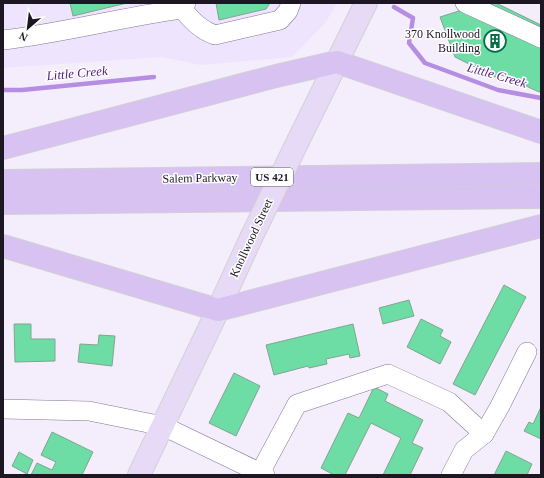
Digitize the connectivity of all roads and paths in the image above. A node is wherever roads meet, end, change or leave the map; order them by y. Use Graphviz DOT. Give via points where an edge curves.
graph roads {
  1 [pos="288,3"];
  2 [pos="291,3"];
  3 [pos="366,3"];
  4 [pos="465,3"];
  5 [pos="189,5"];
  6 [pos="541,38"];
  7 [pos="3,40"];
  8 [pos="337,62"];
  9 [pos="541,132"];
  10 [pos="3,148"];
  11 [pos="541,174"];
  12 [pos="3,181"];
  13 [pos="541,197"];
  14 [pos="3,203"];
  15 [pos="541,226"];
  16 [pos="3,246"];
  17 [pos="218,310"];
  18 [pos="527,352"];
  19 [pos="3,409"];
  20 [pos="163,426"];
  21 [pos="484,434"];
  22 [pos="263,474"];
  23 [pos="139,475"];
  24 [pos="451,475"];
  1 -- 5 [label="street" via="274,12 216,23 211,23 202,16 199,8"];
  2 -- 5 [label="street" via="280,20 215,35 194,23"];
  3 -- 8 [label="main road, Knollwood Street"];
  4 -- 6 [label="street"];
  5 -- 7 [label="street" via="67,30"];
  8 -- 9 [label="highway"];
  8 -- 10 [label="highway"];
  8 -- 17 [label="main road, Knollwood Street, bridge"];
  11 -- 12 [label="highway, Salem Parkway / US 421"];
  13 -- 14 [label="highway, Salem Parkway / US 421"];
  15 -- 17 [label="highway"];
  16 -- 17 [label="highway"];
  17 -- 20 [label="main road, Knollwood Street"];
  18 -- 21 [label="street"];
  19 -- 20 [label="street" via="89,411"];
  20 -- 22 [label="street"];
  20 -- 23 [label="main road, Knollwood Street"];
  21 -- 22 [label="street" via="449,402 388,374 297,404"];
  21 -- 24 [label="street" via="464,450"];
}
